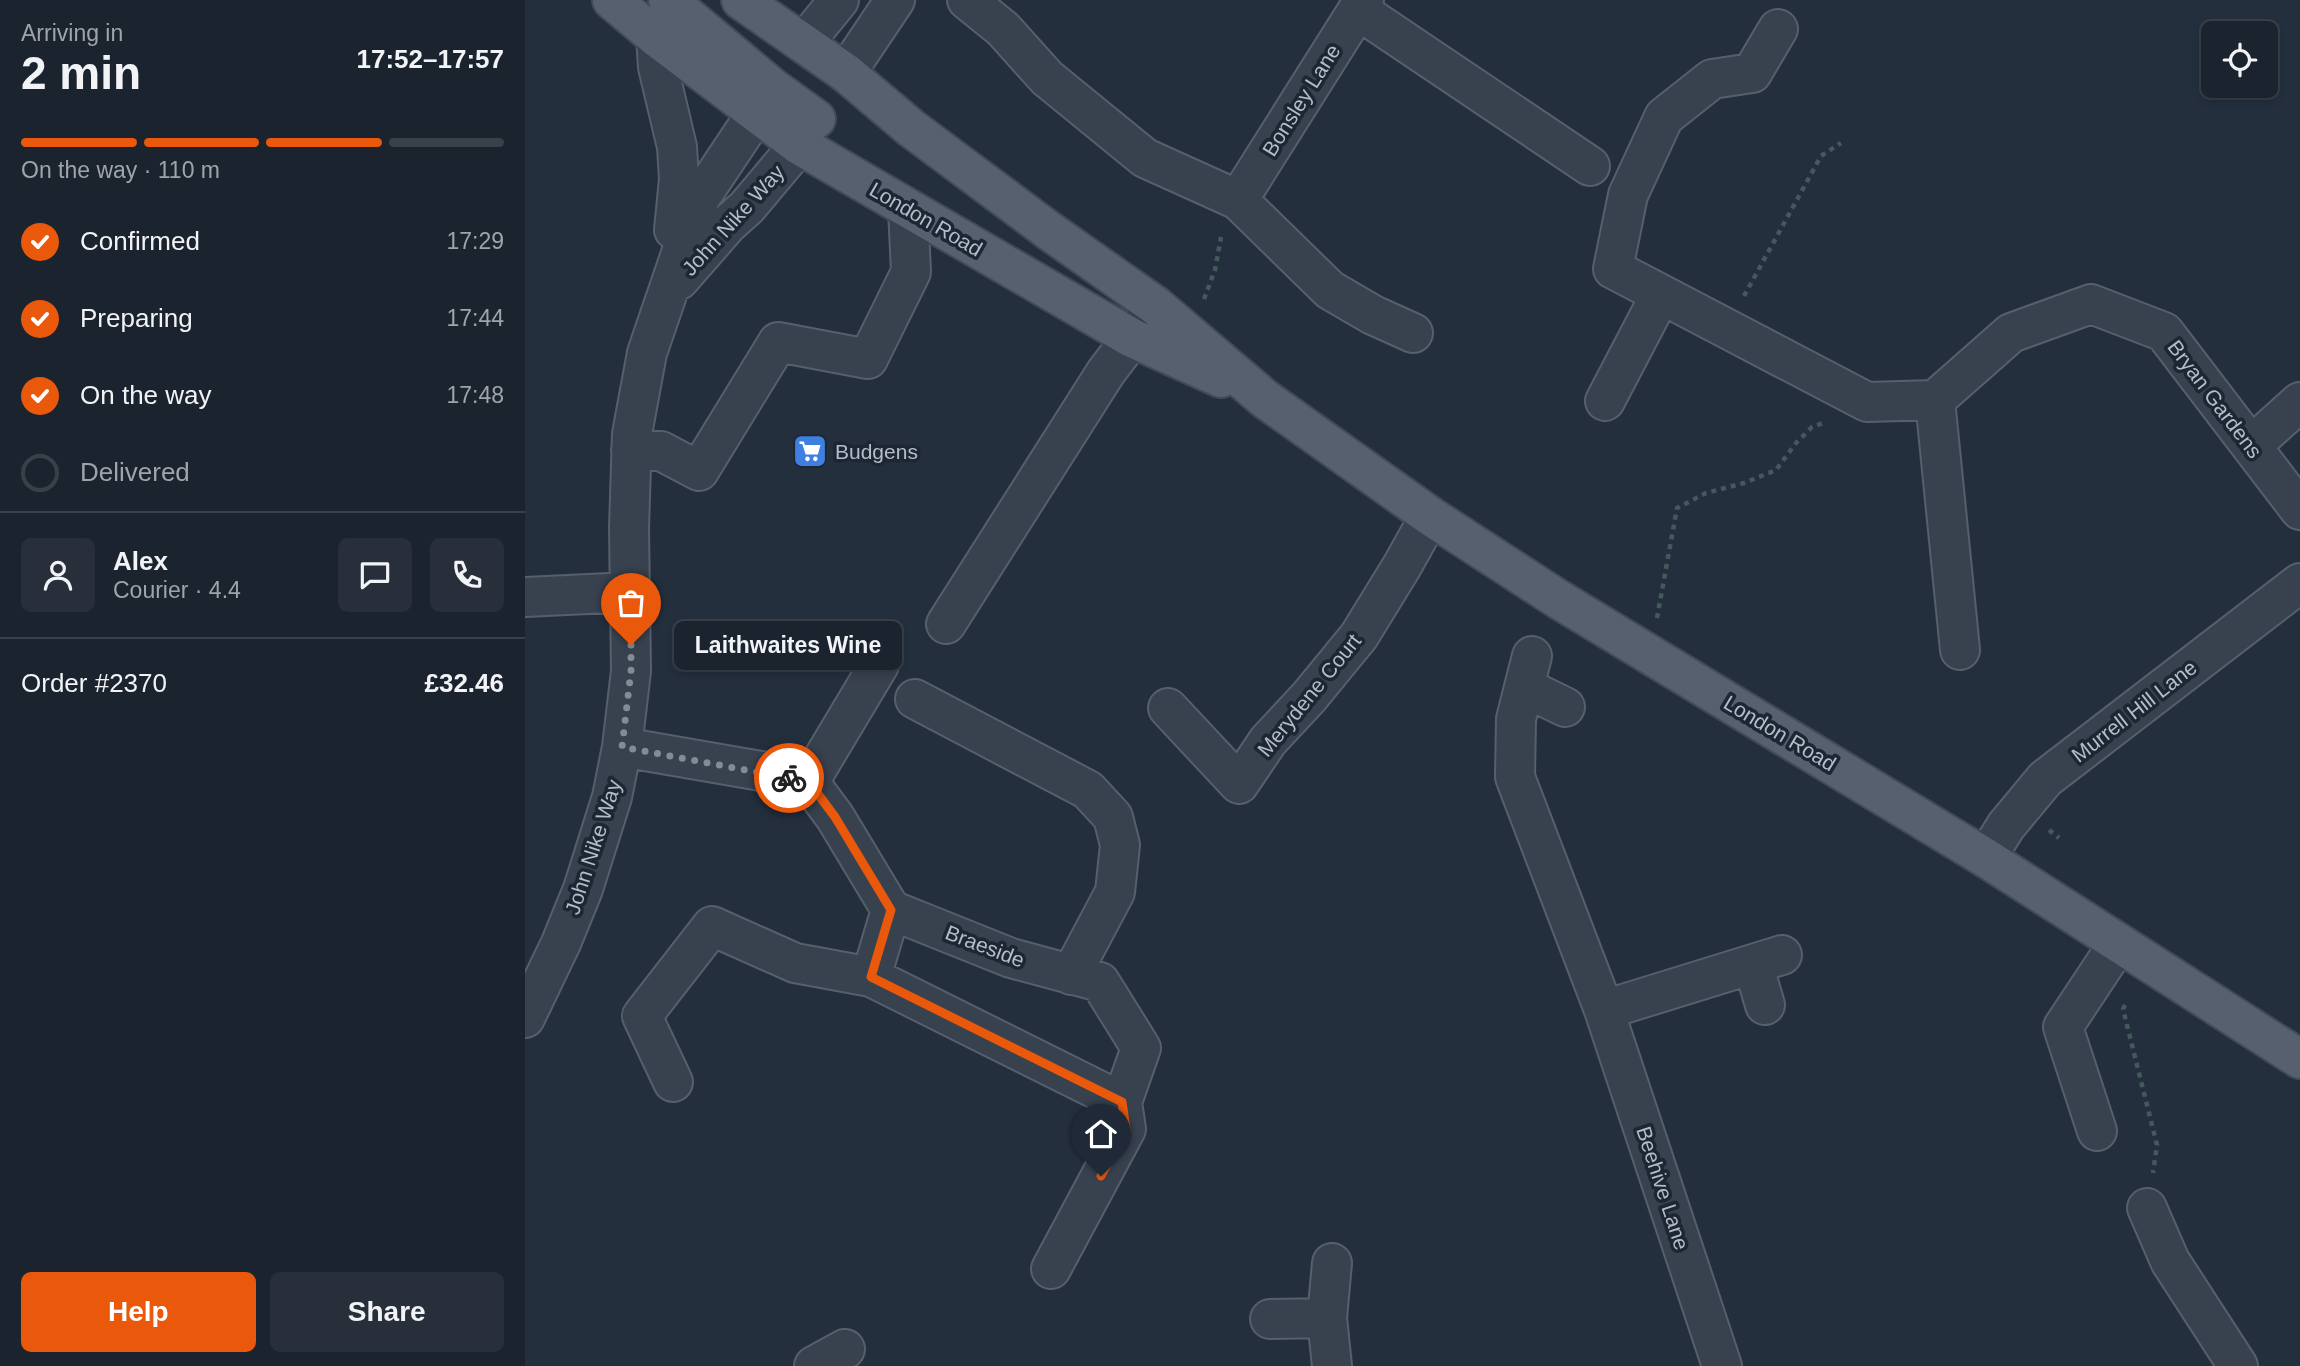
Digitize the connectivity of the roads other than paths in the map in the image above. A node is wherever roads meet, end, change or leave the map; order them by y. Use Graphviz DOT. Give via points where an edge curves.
graph roads {
  1 [pos="612,0"];
  2 [pos="668,0"];
  3 [pos="741,0"];
  4 [pos="839,0"];
  5 [pos="895,0"];
  6 [pos="967,0"];
  7 [pos="1361,5"];
  8 [pos="1778,29"];
  9 [pos="656,37"];
  10 [pos="804,43"];
  11 [pos="846,73"];
  12 [pos="765,101"];
  13 [pos="807,132"];
  14 [pos="1590,166"];
  15 [pos="1238,200"];
  16 [pos="908,209"];
  17 [pos="1661,294"];
  18 [pos="667,295"];
  19 [pos="1156,306"];
  20 [pos="1413,333"];
  21 [pos="1132,338"];
  22 [pos="1265,399"];
  23 [pos="1935,400"];
  24 [pos="1605,401"];
  25 [pos="2300,402"];
  26 [pos="2251,446"];
  27 [pos="631,450"];
  28 [pos="2300,510"];
  29 [pos="1430,516"];
  30 [pos="2300,583"];
  31 [pos="630,592"];
  32 [pos="525,597"];
  33 [pos="946,624"];
  34 [pos="1960,650"];
  35 [pos="879,665"];
  36 [pos="915,699"];
  37 [pos="1565,707"];
  38 [pos="1168,708"];
  39 [pos="622,747"];
  40 [pos="809,782"];
  41 [pos="1986,858"];
  42 [pos="891,910"];
  43 [pos="2118,944"];
  44 [pos="1071,975"];
  45 [pos="871,977"];
  46 [pos="1765,1004"];
  47 [pos="1604,1010"];
  48 [pos="525,1018"];
  49 [pos="2300,1059"];
  50 [pos="673,1082"];
  51 [pos="1122,1102"];
  52 [pos="2097,1131"];
  53 [pos="2147,1208"];
  54 [pos="1332,1263"];
  55 [pos="1051,1269"];
  56 [pos="1327,1318"];
  57 [pos="1270,1319"];
  58 [pos="1332,1366"];
  59 [pos="1723,1366"];
  60 [pos="2238,1366"];
  1 -- 9 [label="main road"];
  2 -- 12 [label="main road"];
  3 -- 10 [label="main road, London Road"];
  4 -- 10 [label="street"];
  5 -- 11 [label="street"];
  6 -- 15 [label="street" via="1003,29 1047,78 1145,158"];
  7 -- 14 [label="street"];
  7 -- 15 [label="street, Bonsley Lane"];
  8 -- 17 [label="street" via="1752,73 1711,79 1664,117 1628,195 1613,269"];
  9 -- 12 [label="main road"];
  9 -- 18 [label="street, John Nike Way" via="657,67 677,147 679,179"];
  10 -- 11 [label="main road, London Road"];
  10 -- 12 [label="main road"];
  11 -- 13 [label="main road"];
  11 -- 19 [label="main road, London Road" via="911,128"];
  12 -- 13 [label="main road, London Road"];
  12 -- 18 [label="street, John Nike Way" via="700,198"];
  13 -- 16 [label="main road, London Road"];
  13 -- 18 [label="street, John Nike Way"];
  15 -- 20 [label="street" via="1329,290"];
  16 -- 21 [label="main road, London Road"];
  16 -- 27 [label="street" via="911,272 868,359 778,342 699,471 661,451"];
  17 -- 23 [label="street" via="1867,402"];
  17 -- 24 [label="street"];
  18 -- 27 [label="street, John Nike Way" via="647,353"];
  19 -- 21 [label="street"];
  19 -- 22 [label="main road, London Road"];
  21 -- 22 [label="main road, London Road"];
  21 -- 33 [label="street"];
  22 -- 29 [label="main road, London Road"];
  23 -- 26 [label="street, Bryan Gardens" via="2011,333 2091,304 2164,332"];
  23 -- 34 [label="street"];
  25 -- 26 [label="street"];
  26 -- 28 [label="street, Bryan Gardens"];
  27 -- 31 [label="street, John Nike Way"];
  29 -- 38 [label="street, Merydene Court" via="1359,636 1268,741 1239,784"];
  29 -- 41 [label="main road, London Road" via="1558,599"];
  30 -- 41 [label="street, Murrell Hill Lane" via="2045,779"];
  31 -- 32 [label="street"];
  31 -- 39 [label="street, John Nike Way" via="631,671"];
  35 -- 40 [label="street"];
  36 -- 44 [label="street" via="1088,790 1113,817 1120,845 1115,892"];
  37 -- 47 [label="street, Beehive Lane" via="1528,672 1516,719 1515,777"];
  39 -- 40 [label="street"];
  39 -- 48 [label="street, John Nike Way" via="612,797 583,889"];
  40 -- 42 [label="street"];
  41 -- 43 [label="main road, London Road"];
  42 -- 44 [label="street, Braeside" via="1011,958"];
  42 -- 45 [label="street"];
  43 -- 49 [label="main road, London Road"];
  43 -- 52 [label="street" via="2063,1027"];
  44 -- 51 [label="street, Braeside" via="1100,982 1141,1048"];
  45 -- 50 [label="street" via="795,963 712,926 642,1016"];
  45 -- 51 [label="street"];
  46 -- 47 [label="street" via="1768,959"];
  47 -- 59 [label="street, Beehive Lane"];
  51 -- 55 [label="street, Braeside" via="1126,1129"];
  53 -- 60 [label="street" via="2170,1261"];
  54 -- 56 [label="street"];
  56 -- 57 [label="street"];
  56 -- 58 [label="street"];
}
